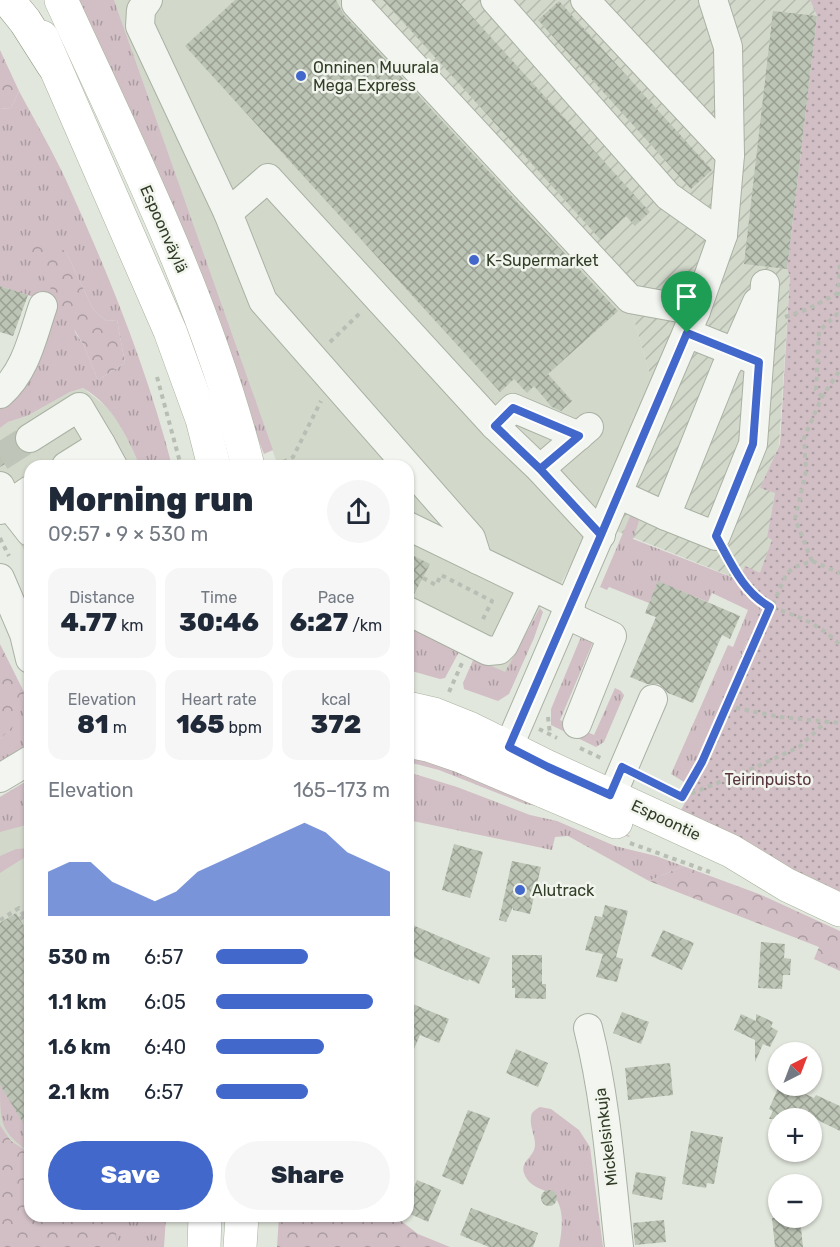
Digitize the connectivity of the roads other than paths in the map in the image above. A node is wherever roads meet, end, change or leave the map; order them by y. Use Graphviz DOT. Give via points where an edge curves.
graph roads {
  1 [pos="8,0"];
  2 [pos="28,0"];
  3 [pos="61,0"];
  4 [pos="148,0"];
  5 [pos="356,0"];
  6 [pos="495,0"];
  7 [pos="585,0"];
  8 [pos="713,0"];
  9 [pos="53,65"];
  10 [pos="730,155"];
  11 [pos="228,213"];
  12 [pos="723,236"];
  13 [pos="43,306"];
  14 [pos="762,321"];
  15 [pos="692,322"];
  16 [pos="747,357"];
  17 [pos="0,394"];
  18 [pos="495,426"];
  19 [pos="30,438"];
  20 [pos="107,455"];
  21 [pos="88,460"];
  22 [pos="212,460"];
  23 [pos="246,460"];
  24 [pos="403,460"];
  25 [pos="540,469"];
  26 [pos="414,473"];
  27 [pos="618,494"];
  28 [pos="10,497"];
  29 [pos="666,516"];
  30 [pos="24,522"];
  31 [pos="414,529"];
  32 [pos="601,535"];
  33 [pos="478,560"];
  34 [pos="0,578"];
  35 [pos="532,587"];
  36 [pos="569,610"];
  37 [pos="414,614"];
  38 [pos="24,635"];
  39 [pos="653,699"];
  40 [pos="414,709"];
  41 [pos="569,736"];
  42 [pos="414,743"];
  43 [pos="510,747"];
  44 [pos="24,764"];
  45 [pos="0,778"];
  46 [pos="612,793"];
  47 [pos="840,910"];
  48 [pos="588,1028"];
  49 [pos="206,1222"];
  50 [pos="242,1222"];
  51 [pos="204,1247"];
  52 [pos="240,1247"];
  53 [pos="619,1247"];
  1 -- 9 [label="main road"];
  2 -- 9 [label="main road"];
  3 -- 23 [label="main road, Espoonväylä" via="178,258 212,346"];
  4 -- 11 [label="street" via="141,10 140,26"];
  5 -- 15 [label="street" via="630,298"];
  6 -- 12 [label="street" via="668,196"];
  7 -- 10 [label="street"];
  8 -- 10 [label="street" via="728,47"];
  9 -- 22 [label="main road" via="170,331"];
  10 -- 12 [label="street"];
  11 -- 18 [label="street" via="268,178"];
  11 -- 24 [label="street" via="263,301"];
  12 -- 15 [label="street"];
  13 -- 17 [label="street" via="21,370"];
  14 -- 16 [label="street"];
  15 -- 16 [label="street"];
  15 -- 27 [label="street"];
  16 -- 29 [label="street" via="726,367"];
  16 -- 29 [label="street" via="753,444 716,536"];
  18 -- 25 [label="street"];
  18 -- 25 [label="street" via="513,408 584,431"];
  19 -- 20 [label="street" via="79,406"];
  20 -- 21 [label="street"];
  25 -- 32 [label="street"];
  26 -- 33 [label="street" via="471,538"];
  27 -- 29 [label="street"];
  27 -- 32 [label="street"];
  28 -- 30 [label="street"];
  31 -- 33 [label="street"];
  32 -- 36 [label="street"];
  33 -- 35 [label="street"];
  34 -- 38 [label="street"];
  35 -- 36 [label="street"];
  35 -- 37 [label="street" via="498,650 488,651"];
  36 -- 41 [label="street" via="612,636"];
  36 -- 43 [label="street"];
  39 -- 46 [label="street"];
  40 -- 43 [label="main road, Espoontie"];
  42 -- 43 [label="main road, Espoontie" via="454,754"];
  43 -- 46 [label="main road, Espoontie"];
  44 -- 45 [label="street"];
  46 -- 47 [label="main road, Espoontie" via="722,866 787,885"];
  48 -- 53 [label="street, Mickelsinkuja" via="606,1129"];
  49 -- 51 [label="main road"];
  50 -- 52 [label="main road"];
}
